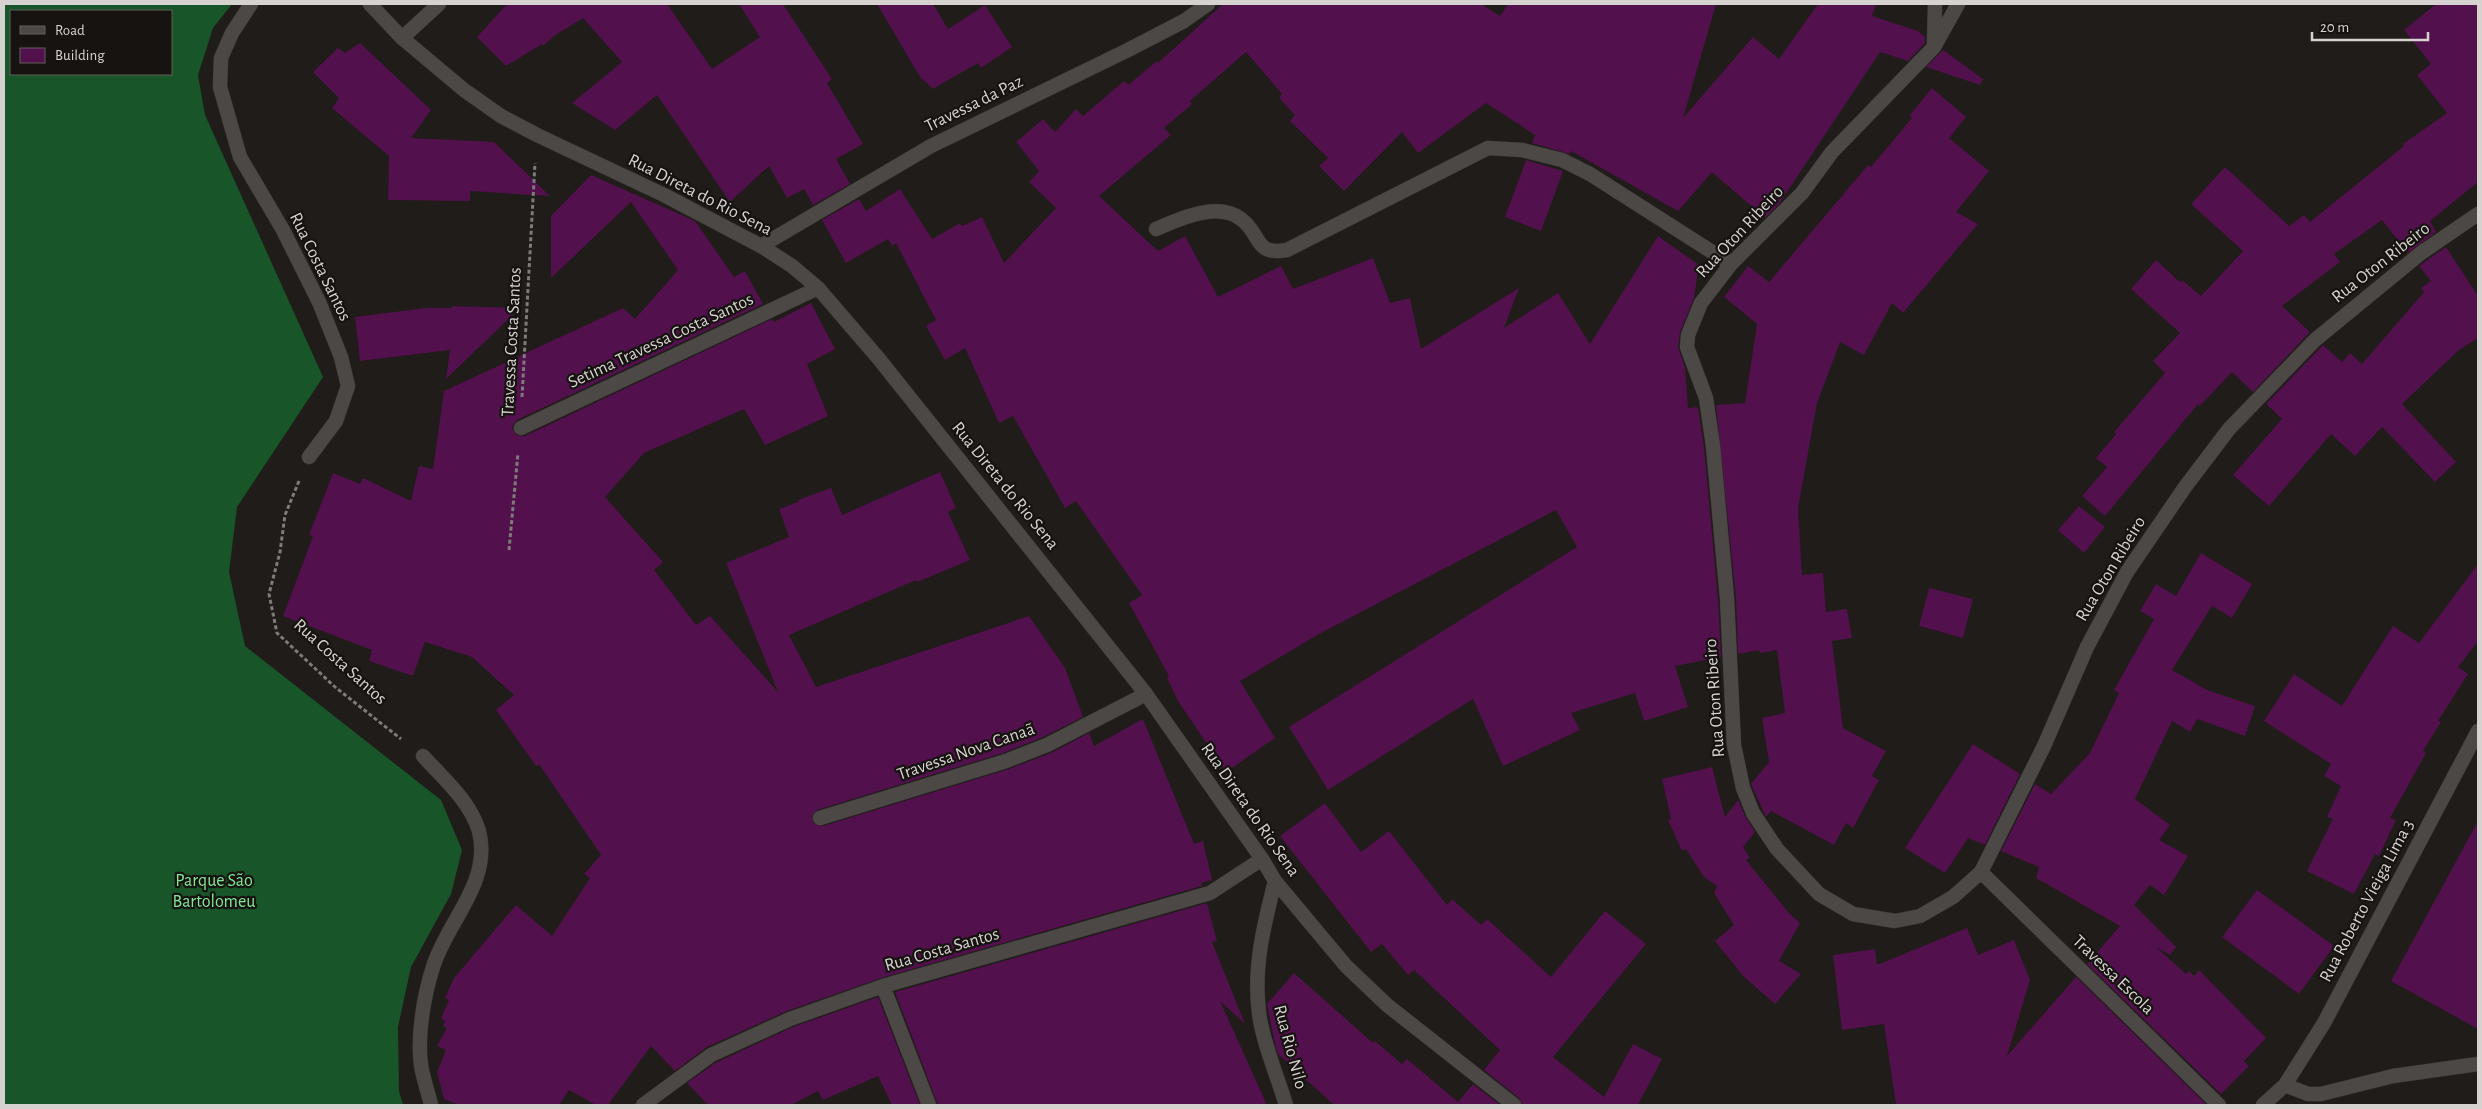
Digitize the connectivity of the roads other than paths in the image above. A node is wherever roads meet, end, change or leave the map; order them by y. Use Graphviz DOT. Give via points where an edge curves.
graph roads {
  1 [pos="251,4"];
  2 [pos="370,4"];
  3 [pos="440,4"];
  4 [pos="1208,4"];
  5 [pos="1935,4"];
  6 [pos="1958,4"];
  7 [pos="402,38"];
  8 [pos="1934,46"];
  9 [pos="2478,214"];
  10 [pos="1156,229"];
  11 [pos="761,246"];
  12 [pos="1731,264"];
  13 [pos="818,288"];
  14 [pos="521,428"];
  15 [pos="309,457"];
  16 [pos="1146,694"];
  17 [pos="2478,731"];
  18 [pos="422,756"];
  19 [pos="820,818"];
  20 [pos="1262,859"];
  21 [pos="1981,872"];
  22 [pos="1274,880"];
  23 [pos="883,986"];
  24 [pos="2478,1064"];
  25 [pos="2285,1085"];
  26 [pos="431,1105"];
  27 [pos="643,1105"];
  28 [pos="929,1105"];
  29 [pos="1286,1105"];
  30 [pos="1514,1105"];
  31 [pos="2219,1105"];
  32 [pos="2263,1105"];
  1 -- 15 [label="street, Rua Costa Santos" via="232,33 221,58 220,87 240,157 284,230 319,302 341,356 348,386 336,421"];
  2 -- 7 [label="street, Rua Direta do Rio Sena"];
  3 -- 7 [label="street"];
  4 -- 11 [label="street, Travessa da Paz" via="1184,21 1128,50 931,146"];
  5 -- 8 [label="street"];
  6 -- 8 [label="street, Rua Oton Ribeiro"];
  7 -- 11 [label="street, Rua Direta do Rio Sena" via="501,116"];
  8 -- 12 [label="street, Rua Oton Ribeiro" via="1832,152 1802,193"];
  9 -- 21 [label="street, Rua Oton Ribeiro" via="2421,253 2315,340 2229,429 2212,451 2127,572 2087,647 2044,746"];
  10 -- 12 [label="street" via="1206,212 1223,212 1240,217 1265,248 1273,253 1287,250 1488,148 1522,150 1562,160 1590,174"];
  11 -- 13 [label="street, Rua Direta do Rio Sena"];
  12 -- 21 [label="street, Rua Oton Ribeiro" via="1701,303 1688,335 1687,347 1706,398 1727,598 1734,745 1743,788 1753,813 1777,849 1819,894 1853,914 1895,921 1920,916 1953,897"];
  13 -- 14 [label="street, Setima Travessa Costa Santos"];
  13 -- 16 [label="street, Rua Direta do Rio Sena" via="879,359"];
  16 -- 19 [label="street, Travessa Nova Canaã" via="1047,745 1006,761"];
  16 -- 20 [label="street, Rua Direta do Rio Sena"];
  17 -- 25 [label="street, Rua Roberto Vieiga Lima 3" via="2324,1023"];
  18 -- 26 [label="street" via="462,798 478,830 482,860 473,891 433,966 423,1004 421,1064"];
  20 -- 22 [label="street, Rua Direta do Rio Sena"];
  20 -- 23 [label="street, Rua Costa Santos" via="1210,892"];
  21 -- 31 [label="street, Travessa Escola"];
  22 -- 29 [label="street, Rua Rio Nilo" via="1258,951 1257,977 1259,1014"];
  22 -- 30 [label="street, Rua Direta do Rio Sena" via="1346,966 1386,1004"];
  23 -- 27 [label="street, Rua Costa Santos" via="790,1018 711,1055"];
  23 -- 28 [label="street"];
  24 -- 25 [label="street" via="2393,1076 2321,1094"];
  25 -- 32 [label="street, Rua Roberto Vieiga Lima 3"];
}
